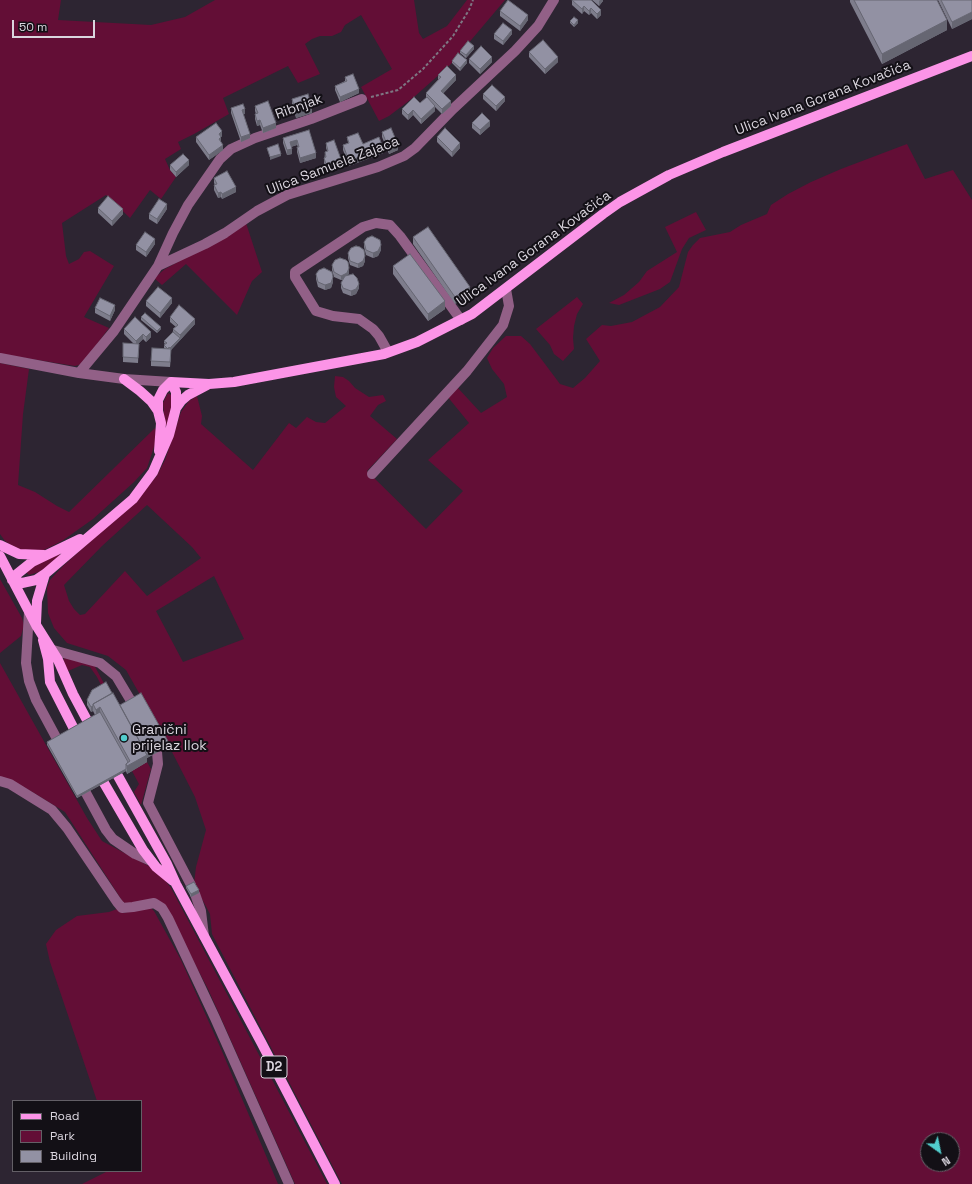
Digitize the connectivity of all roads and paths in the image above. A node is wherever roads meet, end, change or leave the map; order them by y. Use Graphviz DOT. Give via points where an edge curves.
graph roads {
  1 [pos="473,0"];
  2 [pos="554,0"];
  3 [pos="972,56"];
  4 [pos="362,98"];
  5 [pos="158,266"];
  6 [pos="506,289"];
  7 [pos="461,320"];
  8 [pos="388,352"];
  9 [pos="0,358"];
  10 [pos="79,373"];
  11 [pos="124,380"];
  12 [pos="171,382"];
  13 [pos="209,384"];
  14 [pos="176,408"];
  15 [pos="158,411"];
  16 [pos="159,459"];
  17 [pos="372,474"];
  18 [pos="91,533"];
  19 [pos="0,545"];
  20 [pos="46,554"];
  21 [pos="0,556"];
  22 [pos="45,574"];
  23 [pos="12,580"];
  24 [pos="29,612"];
  25 [pos="39,630"];
  26 [pos="53,650"];
  27 [pos="131,701"];
  28 [pos="88,722"];
  29 [pos="74,729"];
  30 [pos="57,739"];
  31 [pos="158,752"];
  32 [pos="118,776"];
  33 [pos="0,782"];
  34 [pos="104,783"];
  35 [pos="86,793"];
  36 [pos="151,861"];
  37 [pos="176,884"];
  38 [pos="204,938"];
  39 [pos="289,1184"];
  40 [pos="335,1184"];
  1 -- 4 [label="path" via="453,36 423,69 398,90"];
  2 -- 5 [label="street, Ulica Samuela Zajaca" via="538,26 515,51 404,156 378,167 287,195 257,211 225,233"];
  3 -- 6 [label="main road, Ulica Ivana Gorana Kovačića" via="722,152 669,175 620,202"];
  4 -- 5 [label="street, Ribnjak" via="255,138 231,149 220,158 188,204"];
  5 -- 10 [label="street" via="114,331"];
  6 -- 7 [label="main road, Ulica Ivana Gorana Kovačića"];
  6 -- 17 [label="street" via="509,306 503,325 467,371"];
  7 -- 8 [label="main road, Ulica Ivana Gorana Kovačića" via="417,342"];
  7 -- 8 [label="street" via="390,225 376,223 363,227 295,272 295,277 316,311 360,319 379,336"];
  8 -- 13 [label="main road, Ulica Ivana Gorana Kovačića" via="234,382"];
  9 -- 10 [label="street, Ulica Ivana Gorana Kovačića"];
  10 -- 11 [label="street, Ulica Ivana Gorana Kovačića"];
  11 -- 12 [label="street, Ulica Ivana Gorana Kovačića"];
  11 -- 15 [label="main road" via="140,390"];
  12 -- 13 [label="main road, Ulica Ivana Gorana Kovačića"];
  12 -- 14 [label="main road" via="176,392"];
  12 -- 15 [label="main road" via="158,400"];
  13 -- 14 [label="main road" via="188,395"];
  14 -- 16 [label="main road"];
  15 -- 16 [label="main road" via="161,423"];
  16 -- 18 [label="main road" via="153,472 133,499"];
  18 -- 20 [label="main road"];
  18 -- 22 [label="main road"];
  19 -- 20 [label="main road" via="19,554"];
  20 -- 23 [label="main road" via="24,568"];
  21 -- 23 [label="main road"];
  22 -- 23 [label="main road" via="29,582"];
  22 -- 25 [label="main road" via="37,600"];
  23 -- 24 [label="main road"];
  24 -- 25 [label="main road"];
  24 -- 30 [label="street" via="26,663 29,681"];
  25 -- 26 [label="main road"];
  25 -- 29 [label="main road" via="48,658 50,682"];
  26 -- 27 [label="street" via="100,663 116,676"];
  26 -- 28 [label="main road"];
  31 -- 38 [label="street" via="158,764 148,802 193,890 201,911"];
  32 -- 37 [label="main road, D2"];
  33 -- 39 [label="street" via="10,784 52,810 122,908 154,903 162,908 215,1018"];
  34 -- 36 [label="main road, D2" via="134,838"];
  35 -- 36 [label="street" via="114,840"];
  36 -- 37 [label="main road, D2"];
  37 -- 38 [label="main road, D2"];
  38 -- 40 [label="main road, D2"];
}
